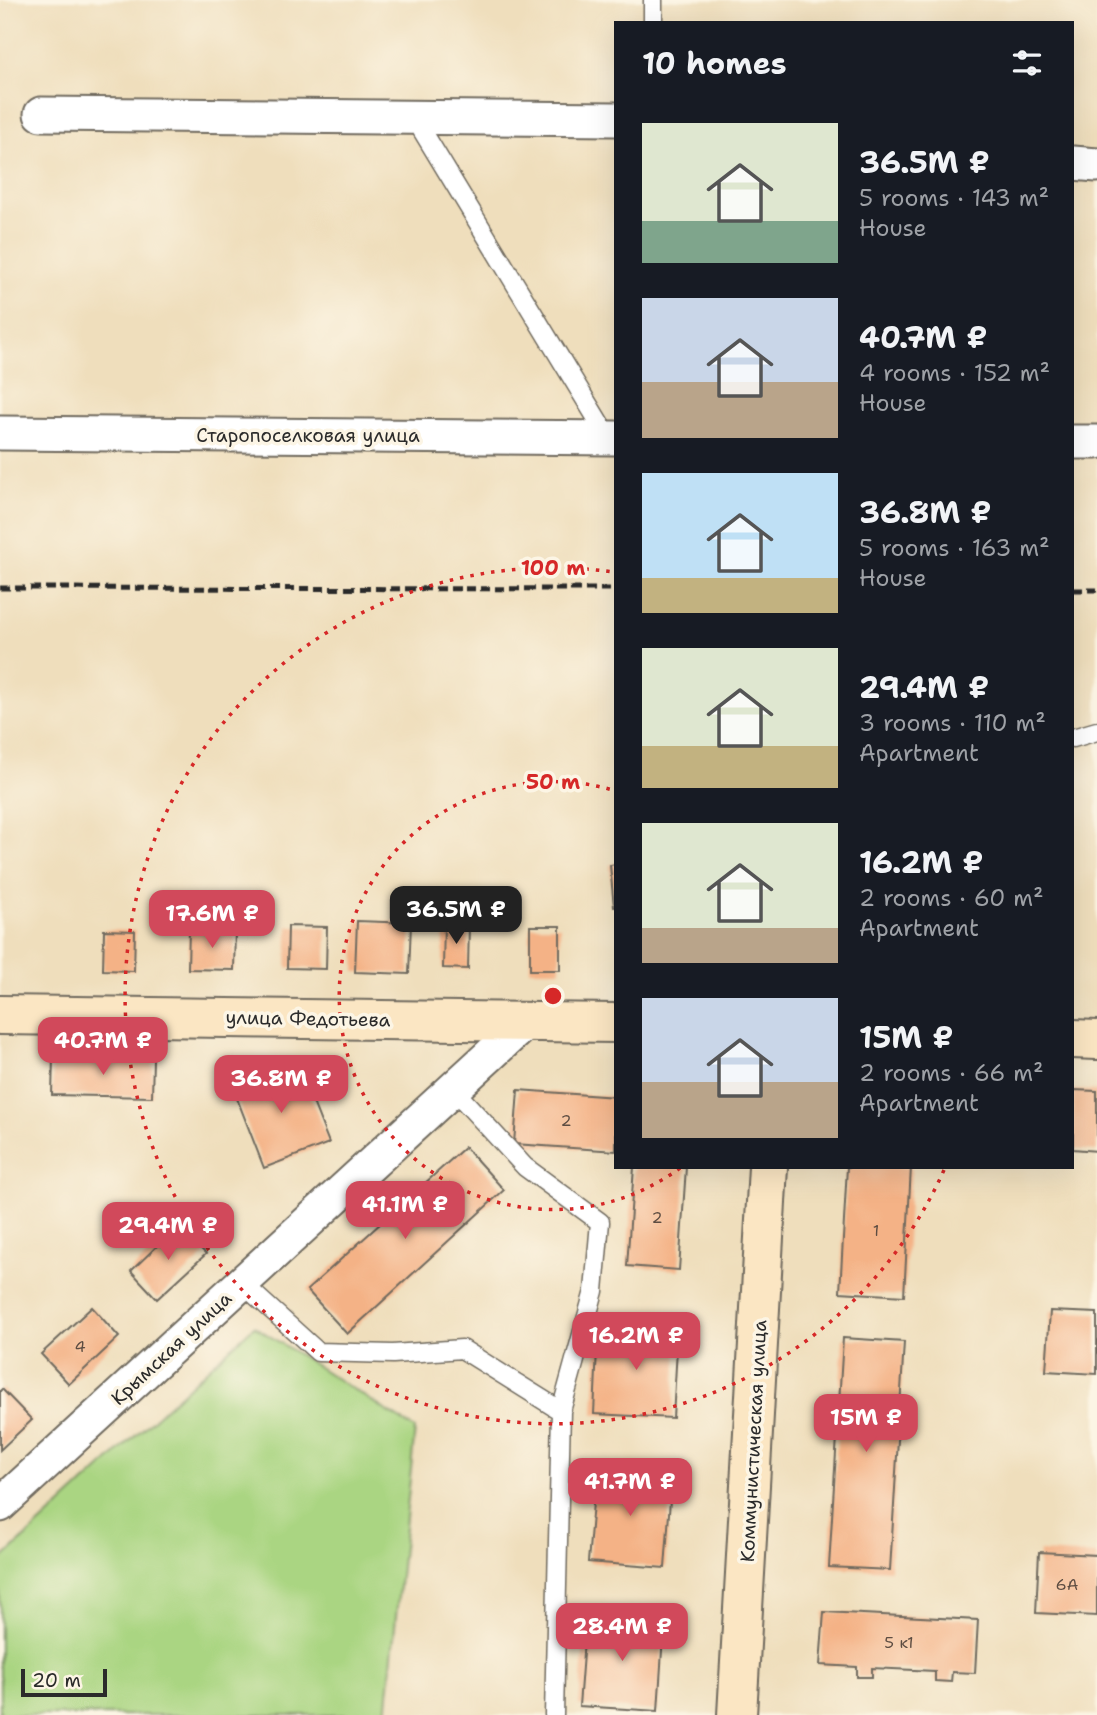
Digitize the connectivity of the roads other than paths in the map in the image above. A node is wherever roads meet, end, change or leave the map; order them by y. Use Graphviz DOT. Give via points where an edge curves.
graph roads {
  1 [pos="653,0"];
  2 [pos="653,21"];
  3 [pos="41,114"];
  4 [pos="414,117"];
  5 [pos="614,119"];
  6 [pos="1074,163"];
  7 [pos="1097,165"];
  8 [pos="0,433"];
  9 [pos="612,438"];
  10 [pos="1074,442"];
  11 [pos="1097,442"];
  12 [pos="1097,731"];
  13 [pos="1074,738"];
  14 [pos="0,1015"];
  15 [pos="527,1021"];
  16 [pos="614,1023"];
  17 [pos="1074,1039"];
  18 [pos="1097,1040"];
  19 [pos="453,1089"];
  20 [pos="768,1169"];
  21 [pos="242,1283"];
  22 [pos="561,1411"];
  23 [pos="0,1505"];
  24 [pos="554,1715"];
  25 [pos="737,1715"];
  1 -- 2 [label="lane"];
  3 -- 4 [label="street"];
  4 -- 5 [label="street"];
  4 -- 9 [label="lane"];
  6 -- 7 [label="street"];
  8 -- 9 [label="street, Старопоселковая улица"];
  10 -- 11 [label="street"];
  12 -- 13 [label="lane"];
  14 -- 15 [label="main road, улица Федотьева"];
  15 -- 16 [label="main road, улица Федотьева"];
  15 -- 19 [label="street, Крымская улица"];
  17 -- 18 [label="main road"];
  19 -- 21 [label="street, Крымская улица"];
  19 -- 22 [label="lane" via="525,1167 600,1222 594,1291"];
  20 -- 25 [label="main road, Коммунистическая улица"];
  21 -- 22 [label="lane" via="318,1352 393,1354 462,1349"];
  21 -- 23 [label="street, Крымская улица"];
  22 -- 24 [label="lane"];
}
